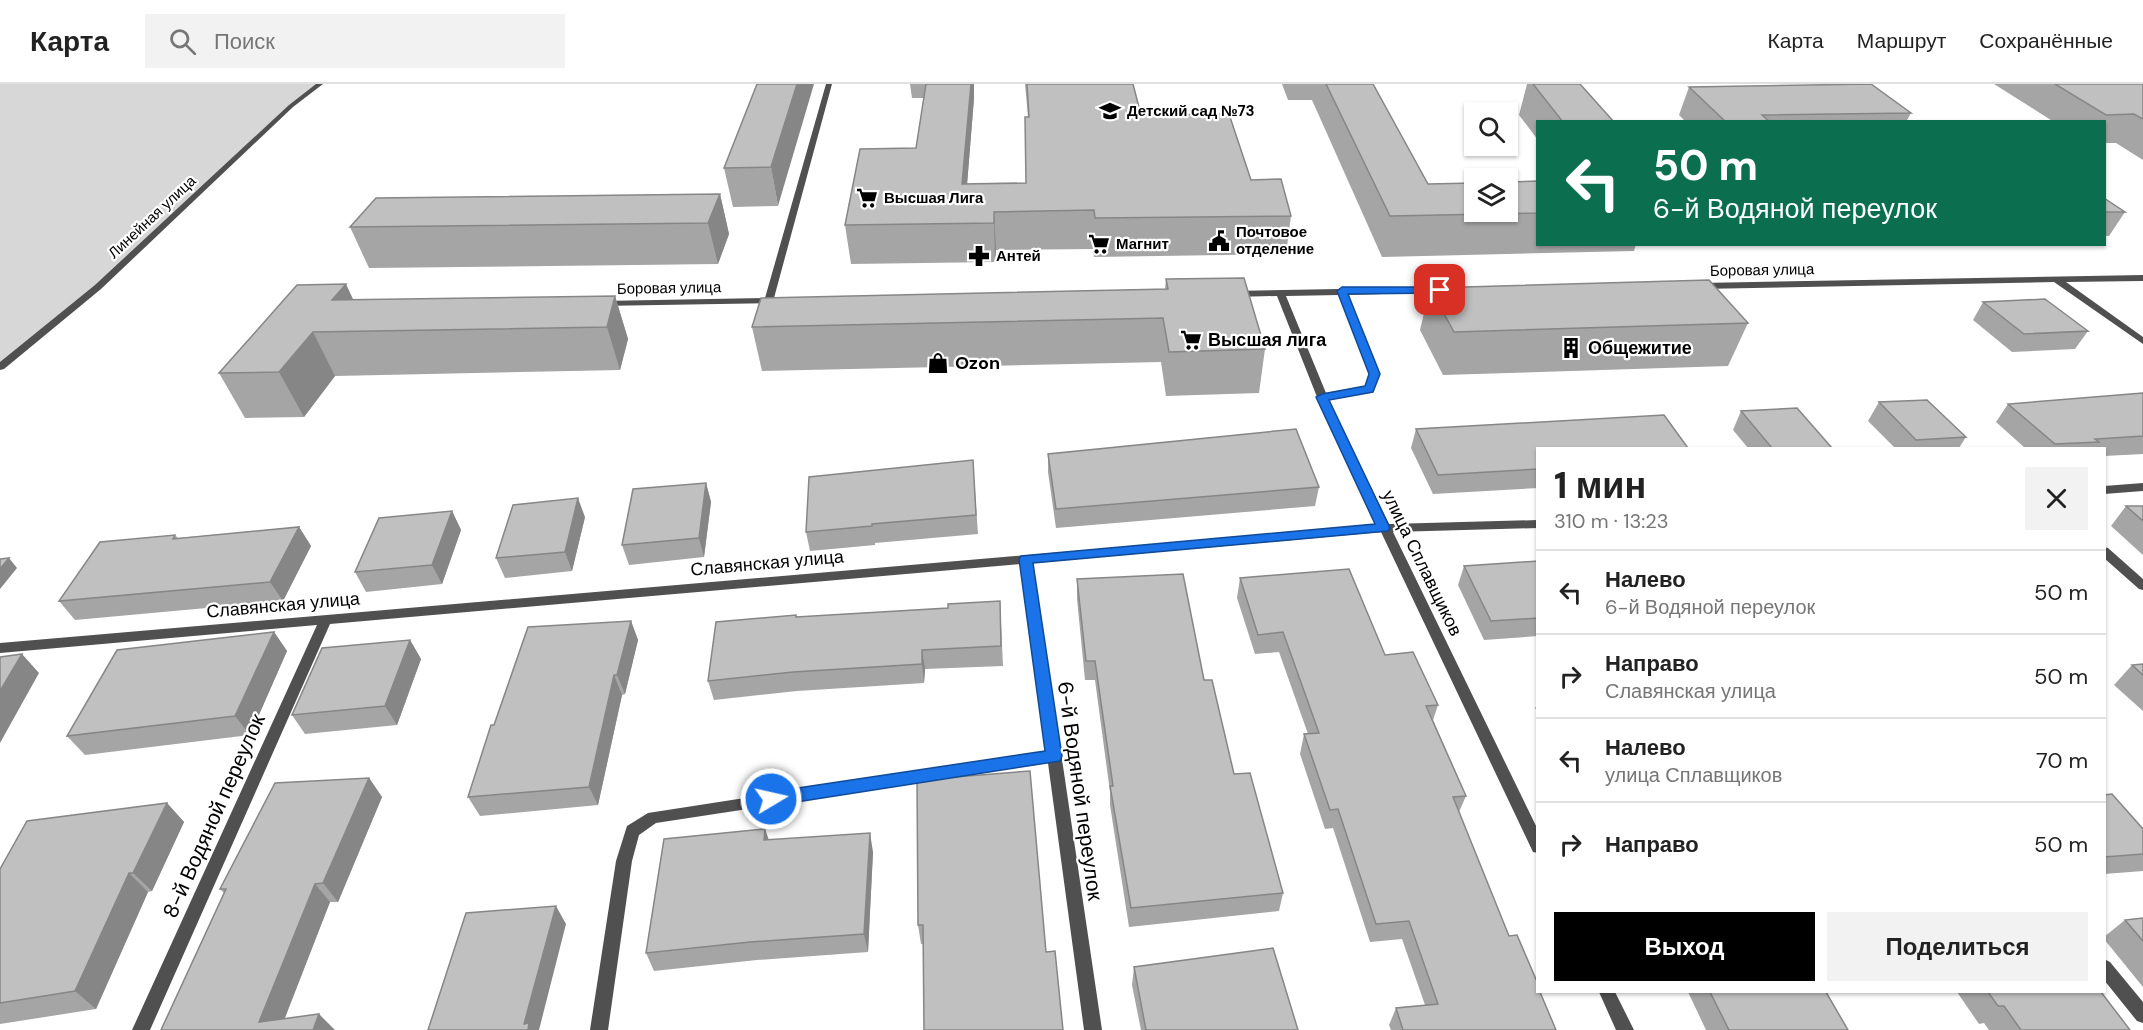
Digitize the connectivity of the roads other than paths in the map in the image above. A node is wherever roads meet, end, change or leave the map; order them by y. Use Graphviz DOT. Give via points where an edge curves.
graph roads {
  1 [pos="320,84"];
  2 [pos="830,84"];
  3 [pos="2143,278"];
  4 [pos="2057,280"];
  5 [pos="1693,286"];
  6 [pos="1454,290"];
  7 [pos="1342,291"];
  8 [pos="1280,293"];
  9 [pos="1220,294"];
  10 [pos="781,301"];
  11 [pos="769,302"];
  12 [pos="591,304"];
  13 [pos="2143,341"];
  14 [pos="0,367"];
  15 [pos="1322,397"];
  16 [pos="2143,487"];
  17 [pos="2106,490"];
  18 [pos="1536,524"];
  19 [pos="1384,528"];
  20 [pos="2106,553"];
  21 [pos="1026,559"];
  22 [pos="2143,586"];
  23 [pos="326,619"];
  24 [pos="0,648"];
  25 [pos="1054,756"];
  26 [pos="1536,844"];
  27 [pos="2106,969"];
  28 [pos="1607,993"];
  29 [pos="2143,1015"];
  30 [pos="141,1030"];
  31 [pos="599,1030"];
  32 [pos="1093,1030"];
  33 [pos="1625,1030"];
  1 -- 14 [label="street, Линейная улица" via="291,106 98,287"];
  2 -- 11 [label="street"];
  3 -- 4 [label="street, Боровая улица"];
  4 -- 5 [label="street, Боровая улица"];
  4 -- 13 [label="street"];
  6 -- 7 [label="street"];
  7 -- 8 [label="street"];
  7 -- 15 [label="street" via="1375,374 1369,389"];
  8 -- 9 [label="street"];
  8 -- 15 [label="street, улица Сплавщиков"];
  10 -- 11 [label="street, Боровая улица"];
  11 -- 12 [label="street, Боровая улица"];
  15 -- 19 [label="street, улица Сплавщиков"];
  16 -- 17 [label="street"];
  18 -- 19 [label="street, Славянская улица"];
  19 -- 21 [label="street, Славянская улица"];
  19 -- 26 [label="street, улица Сплавщиков"];
  20 -- 22 [label="street"];
  21 -- 23 [label="street, Славянская улица"];
  21 -- 25 [label="street, 6-й Водяной переулок"];
  23 -- 24 [label="street, Славянская улица"];
  23 -- 30 [label="street, 8-й Водяной переулок"];
  25 -- 31 [label="street" via="653,817 632,831 624,861"];
  25 -- 32 [label="street, 6-й Водяной переулок"];
  27 -- 29 [label="street"];
  28 -- 33 [label="street"];
}
